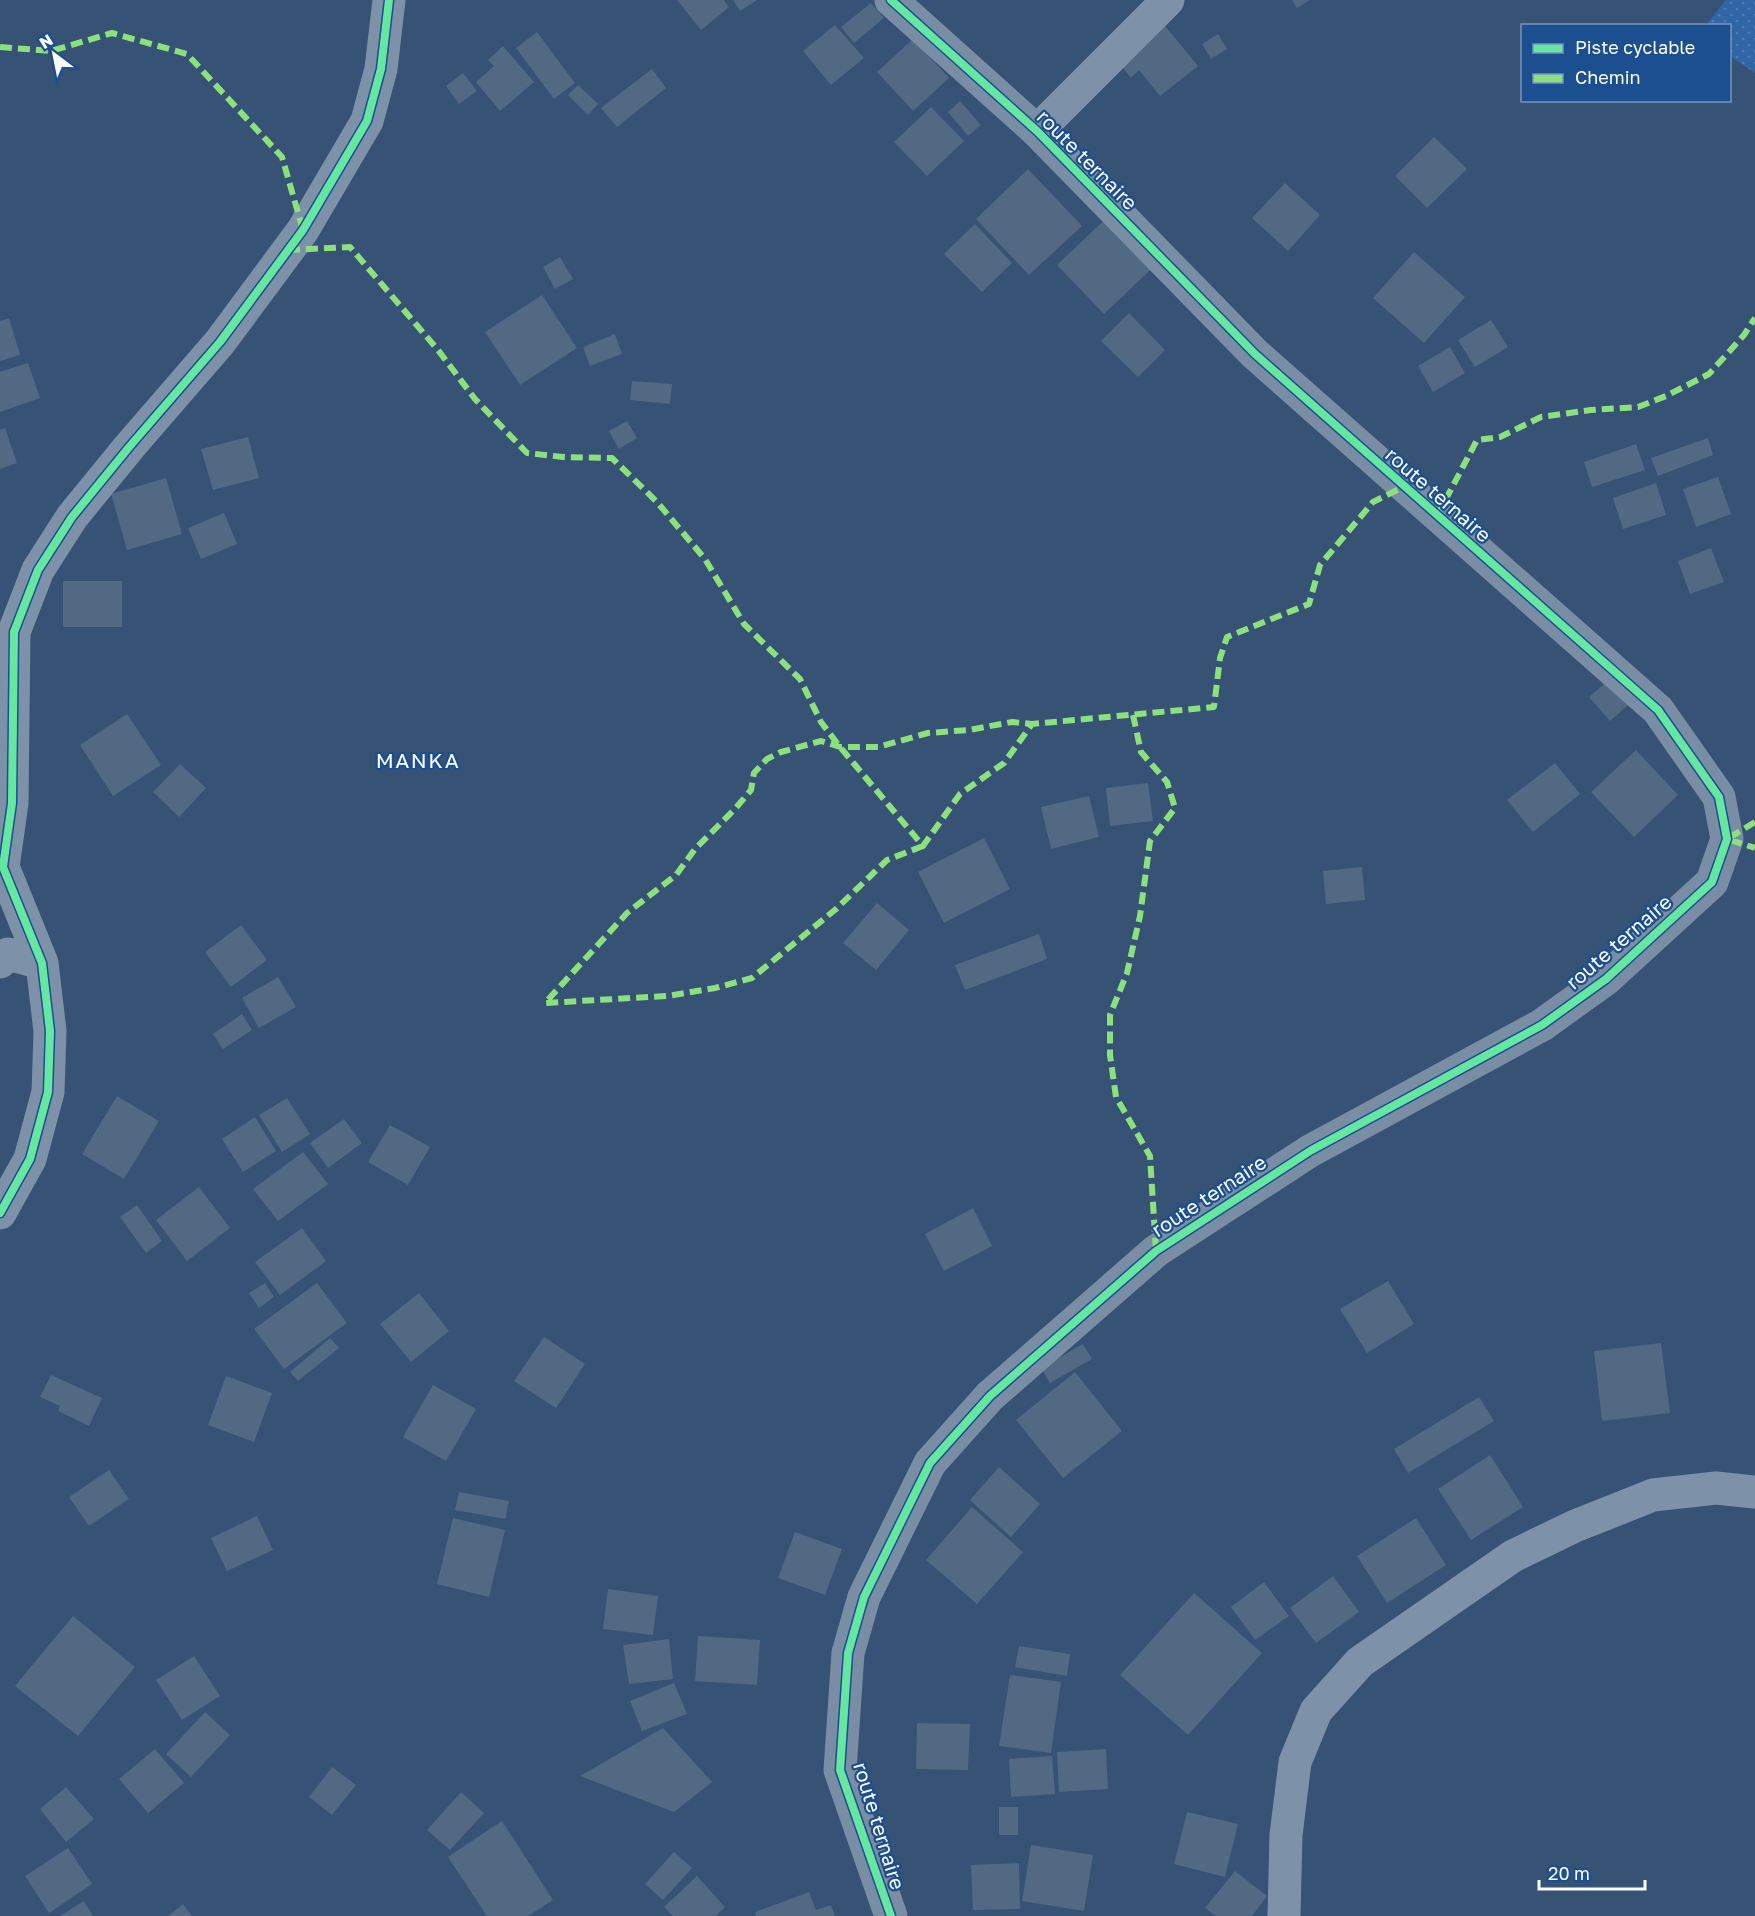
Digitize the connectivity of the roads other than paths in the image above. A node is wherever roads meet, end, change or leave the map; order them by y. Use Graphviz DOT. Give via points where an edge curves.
graph roads {
  1 [pos="389,0"];
  2 [pos="891,0"];
  3 [pos="1167,0"];
  4 [pos="1037,131"];
  5 [pos="1,858"];
  6 [pos="0,962"];
  7 [pos="42,963"];
  8 [pos="0,1213"];
  9 [pos="1755,1492"];
  10 [pos="891,1916"];
  11 [pos="1284,1916"];
  1 -- 5 [label="street" via="381,69 367,121 303,230 220,342 72,517 38,570 14,632 12,803"];
  2 -- 4 [label="street, route ternaire"];
  3 -- 4 [label="street"];
  4 -- 10 [label="street, route ternaire" via="1256,354 1658,710 1719,796 1727,839 1712,882 1606,979 1542,1025 1310,1150 1155,1251 990,1396 930,1463 864,1597 848,1653 840,1770"];
  5 -- 7 [label="street"];
  6 -- 7 [label="street" via="8,954"];
  7 -- 8 [label="street" via="50,1031 48,1092 30,1159"];
  9 -- 11 [label="street" via="1716,1488 1653,1495 1575,1526 1513,1556 1360,1662 1316,1711 1295,1762 1286,1835"];
}
